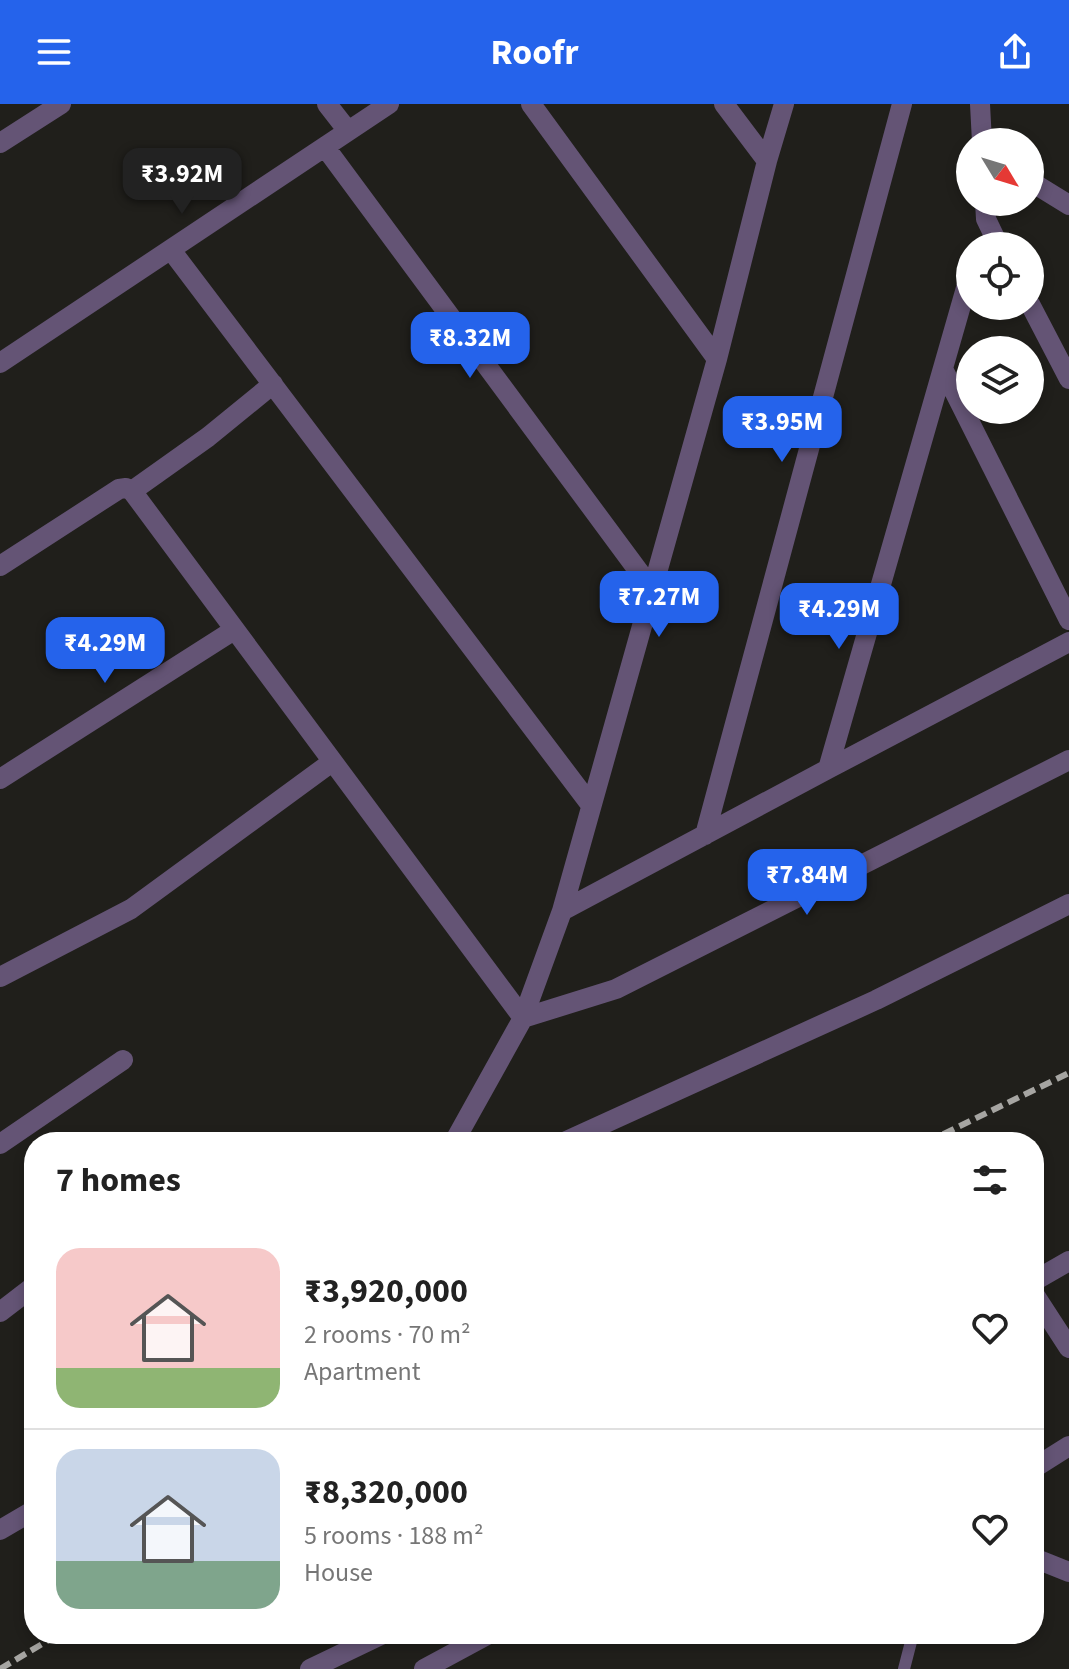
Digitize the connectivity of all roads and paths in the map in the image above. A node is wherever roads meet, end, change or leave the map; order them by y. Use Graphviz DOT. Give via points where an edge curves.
graph roads {
  1 [pos="61,104"];
  2 [pos="327,104"];
  3 [pos="389,104"];
  4 [pos="531,104"];
  5 [pos="724,104"];
  6 [pos="784,104"];
  7 [pos="902,104"];
  8 [pos="985,106"];
  9 [pos="983,128"];
  10 [pos="348,131"];
  11 [pos="0,143"];
  12 [pos="325,147"];
  13 [pos="767,161"];
  14 [pos="1044,190"];
  15 [pos="1069,205"];
  16 [pos="171,250"];
  17 [pos="957,320"];
  18 [pos="1038,320"];
  19 [pos="717,359"];
  20 [pos="0,363"];
  21 [pos="943,369"];
  22 [pos="1069,379"];
  23 [pos="273,384"];
  24 [pos="132,491"];
  25 [pos="0,566"];
  26 [pos="651,588"];
  27 [pos="1069,620"];
  28 [pos="234,630"];
  29 [pos="1069,642"];
  30 [pos="1069,760"];
  31 [pos="332,762"];
  32 [pos="828,769"];
  33 [pos="0,779"];
  34 [pos="590,804"];
  35 [pos="705,835"];
  36 [pos="1069,904"];
  37 [pos="562,911"];
  38 [pos="0,977"];
  39 [pos="523,1018"];
  40 [pos="123,1060"];
  41 [pos="460,1132"];
  42 [pos="586,1132"];
  43 [pos="0,1144"];
  44 [pos="1069,1261"];
  45 [pos="1044,1275"];
  46 [pos="24,1294"];
  47 [pos="1044,1309"];
  48 [pos="0,1312"];
  49 [pos="1069,1348"];
  50 [pos="1069,1446"];
  51 [pos="1044,1462"];
  52 [pos="24,1516"];
  53 [pos="0,1530"];
  54 [pos="1044,1562"];
  55 [pos="1069,1572"];
  56 [pos="362,1644"];
  57 [pos="470,1644"];
  58 [pos="910,1644"];
  59 [pos="310,1669"];
  60 [pos="424,1669"];
  61 [pos="904,1669"];
  1 -- 11 [label="street"];
  2 -- 10 [label="street"];
  3 -- 10 [label="street"];
  4 -- 19 [label="street"];
  5 -- 13 [label="street"];
  6 -- 13 [label="street"];
  7 -- 35 [label="street"];
  8 -- 9 [label="street"];
  10 -- 12 [label="street"];
  12 -- 16 [label="street"];
  12 -- 26 [label="street"];
  13 -- 19 [label="street"];
  14 -- 15 [label="street"];
  16 -- 20 [label="street"];
  16 -- 23 [label="street"];
  17 -- 21 [label="street"];
  18 -- 22 [label="street"];
  19 -- 26 [label="street"];
  21 -- 27 [label="street"];
  21 -- 32 [label="street"];
  23 -- 24 [label="street"];
  23 -- 34 [label="street"];
  24 -- 25 [label="street" via="119,489"];
  24 -- 28 [label="street"];
  26 -- 34 [label="street"];
  28 -- 31 [label="street"];
  28 -- 33 [label="street"];
  29 -- 32 [label="street"];
  30 -- 39 [label="street" via="616,989"];
  31 -- 38 [label="street" via="131,909"];
  31 -- 39 [label="street"];
  32 -- 35 [label="street"];
  34 -- 37 [label="street"];
  35 -- 37 [label="street"];
  36 -- 42 [label="street" via="876,1000"];
  37 -- 39 [label="street"];
  39 -- 41 [label="street"];
  40 -- 43 [label="street"];
  44 -- 45 [label="street"];
  46 -- 48 [label="street"];
  47 -- 49 [label="street"];
  50 -- 51 [label="street"];
  52 -- 53 [label="street"];
  54 -- 55 [label="street"];
  56 -- 59 [label="street"];
  57 -- 60 [label="street"];
  58 -- 61 [label="lane"];
}
